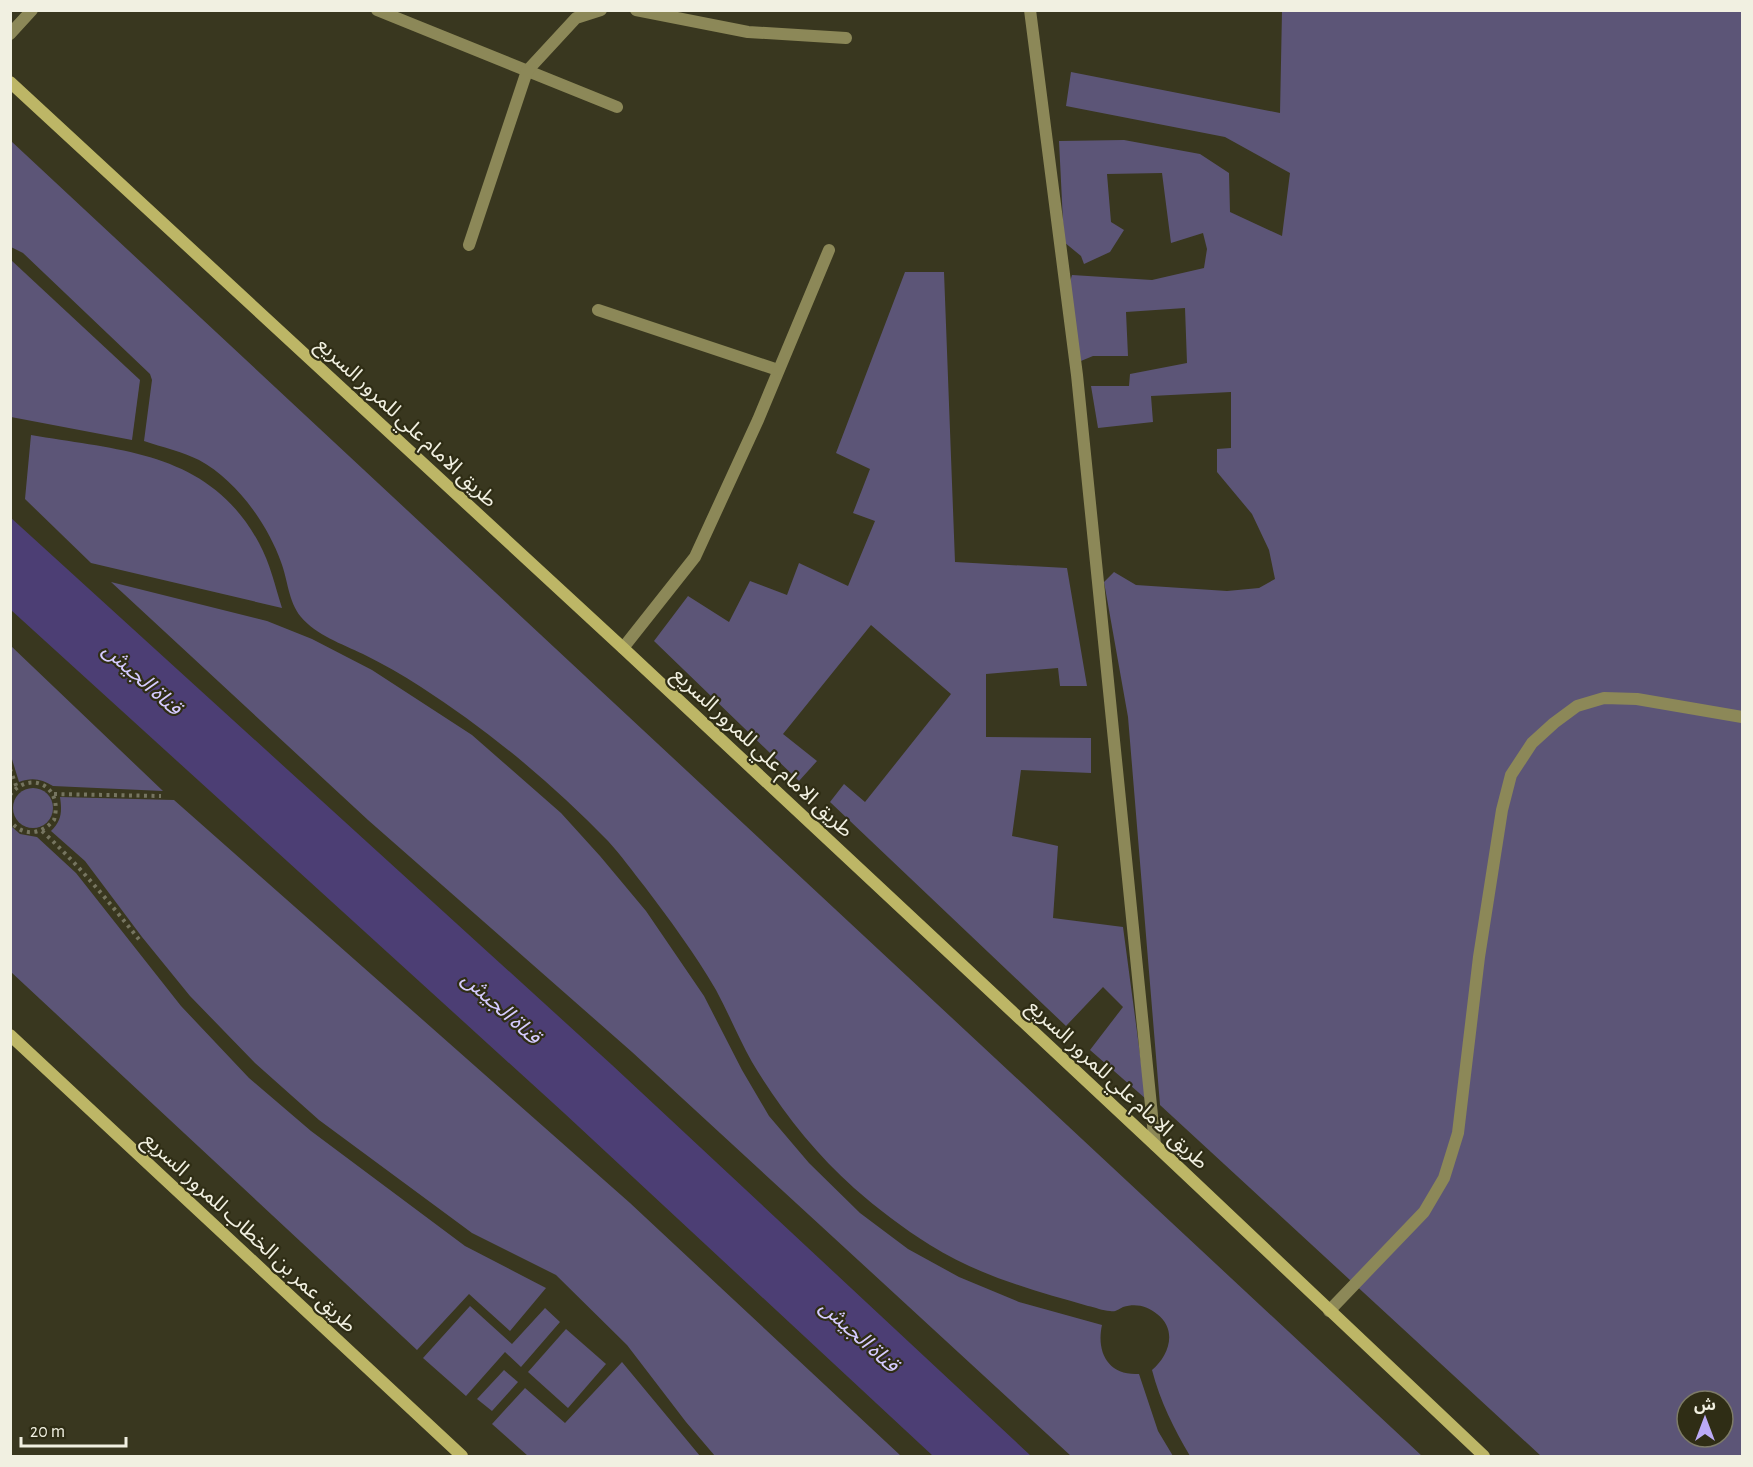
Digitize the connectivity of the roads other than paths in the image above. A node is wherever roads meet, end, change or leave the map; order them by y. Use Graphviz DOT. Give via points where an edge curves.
graph roads {
  1 [pos="32,10"];
  2 [pos="377,10"];
  3 [pos="601,10"];
  4 [pos="636,10"];
  5 [pos="1029,10"];
  6 [pos="10,34"];
  7 [pos="846,38"];
  8 [pos="527,71"];
  9 [pos="10,82"];
  10 [pos="617,107"];
  11 [pos="469,245"];
  12 [pos="829,250"];
  13 [pos="598,310"];
  14 [pos="778,370"];
  15 [pos="623,648"];
  16 [pos="1743,717"];
  17 [pos="10,1035"];
  18 [pos="1155,1145"];
  19 [pos="1329,1311"];
  20 [pos="462,1456"];
  21 [pos="1484,1456"];
  1 -- 6 [label="street"];
  2 -- 8 [label="street"];
  3 -- 8 [label="street" via="576,18"];
  4 -- 7 [label="street" via="748,32"];
  5 -- 18 [label="street" via="1077,375"];
  8 -- 10 [label="street"];
  8 -- 11 [label="street"];
  9 -- 15 [label="main road, طريق الامام علي للمرور السريع"];
  12 -- 14 [label="street"];
  13 -- 14 [label="street"];
  14 -- 15 [label="street" via="695,557"];
  15 -- 18 [label="main road, طريق الامام علي للمرور السريع"];
  16 -- 19 [label="street" via="1637,699 1604,698 1577,706 1532,743 1511,775 1502,810 1458,1133 1444,1178 1424,1212"];
  17 -- 20 [label="main road, طريق عمر بن الخطاب للمرور السريع"];
  18 -- 19 [label="main road, طريق الامام علي للمرور السريع"];
  19 -- 21 [label="main road, طريق الامام علي للمرور السريع"];
}
